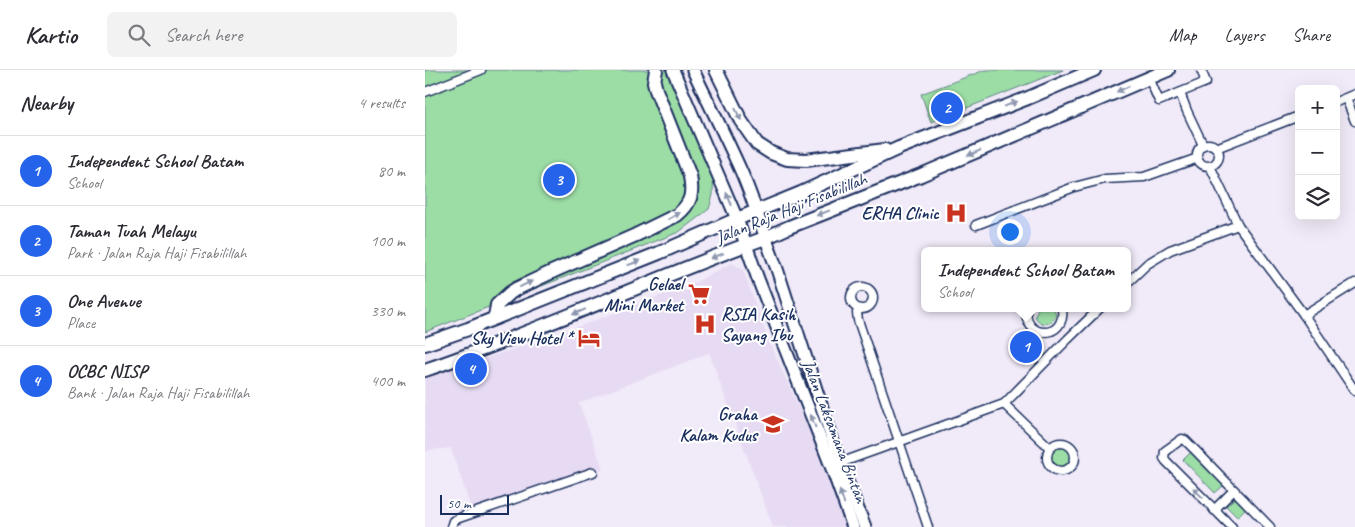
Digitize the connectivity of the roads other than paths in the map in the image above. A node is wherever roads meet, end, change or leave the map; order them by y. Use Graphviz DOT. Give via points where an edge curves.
graph roads {
  1 [pos="481,70"];
  2 [pos="656,70"];
  3 [pos="673,70"];
  4 [pos="693,70"];
  5 [pos="716,70"];
  6 [pos="1094,70"];
  7 [pos="1168,70"];
  8 [pos="1201,70"];
  9 [pos="1149,78"];
  10 [pos="425,92"];
  11 [pos="1180,93"];
  12 [pos="1355,94"];
  13 [pos="1346,98"];
  14 [pos="1340,100"];
  15 [pos="1295,118"];
  16 [pos="1355,120"];
  17 [pos="1203,145"];
  18 [pos="899,148"];
  19 [pos="1217,148"];
  20 [pos="1198,158"];
  21 [pos="1210,166"];
  22 [pos="757,211"];
  23 [pos="737,219"];
  24 [pos="977,225"];
  25 [pos="1238,225"];
  26 [pos="765,238"];
  27 [pos="745,245"];
  28 [pos="1131,279"];
  29 [pos="1355,284"];
  30 [pos="859,309"];
  31 [pos="1026,312"];
  32 [pos="1063,312"];
  33 [pos="1096,312"];
  34 [pos="1304,315"];
  35 [pos="495,318"];
  36 [pos="1058,327"];
  37 [pos="1068,339"];
  38 [pos="425,344"];
  39 [pos="425,370"];
  40 [pos="1355,391"];
  41 [pos="1004,404"];
  42 [pos="899,442"];
  43 [pos="1050,448"];
  44 [pos="835,464"];
  45 [pos="593,472"];
  46 [pos="1234,490"];
  47 [pos="1214,510"];
  48 [pos="451,527"];
  49 [pos="853,527"];
  50 [pos="865,527"];
  51 [pos="928,527"];
  52 [pos="1232,527"];
  53 [pos="1270,527"];
  1 -- 10 [label="street"];
  35 -- 2 [label="main road, one-way" via="497,305 510,292 637,235 677,214 687,204 692,189 690,176 656,90"];
  23 -- 3 [label="main road, Jalan Laksamana Bintan, one-way"];
  4 -- 22 [label="main road, Jalan Laksamana Bintan"];
  5 -- 18 [label="main road, one-way" via="741,121 757,144 771,153 787,159 806,160"];
  18 -- 6 [label="main road, Jalan Raja Haji Fisabilillah, one-way"];
  7 -- 9 [label="main road, Jalan Raja Haji Fisabilillah"];
  8 -- 11 [label="street" via="1206,82"];
  9 -- 11 [label="street" via="1159,101"];
  9 -- 26 [label="main road, Jalan Raja Haji Fisabilillah, one-way"];
  11 -- 17 [label="street"];
  12 -- 13 [label="street"];
  13 -- 14 [label="street"];
  13 -- 16 [label="street"];
  15 -- 19 [label="street"];
  17 -- 19 [label="street"];
  17 -- 20 [label="street" via="1198,150"];
  18 -- 22 [label="main road, Jalan Raja Haji Fisabilillah"];
  19 -- 21 [label="street" via="1218,159"];
  20 -- 21 [label="street"];
  20 -- 24 [label="street" via="1144,177 1105,179 1074,187"];
  21 -- 25 [label="street"];
  22 -- 23 [label="main road, Jalan Raja Haji Fisabilillah"];
  22 -- 26 [label="main road, Jalan Laksamana Bintan"];
  23 -- 27 [label="main road, Jalan Laksamana Bintan"];
  35 -- 23 [label="main road, Jalan Raja Haji Fisabilillah, one-way" via="659,254"];
  25 -- 28 [label="street" via="1170,250 1147,264"];
  25 -- 34 [label="street"];
  26 -- 27 [label="main road, Jalan Raja Haji Fisabilillah"];
  26 -- 44 [label="main road, Jalan Laksamana Bintan" via="777,268"];
  27 -- 39 [label="main road, Jalan Raja Haji Fisabilillah, one-way" via="487,349"];
  44 -- 27 [label="main road, Jalan Laksamana Bintan, one-way"];
  29 -- 34 [label="street"];
  30 -- 42 [label="street" via="858,320"];
  31 -- 36 [label="street" via="1028,322 1036,330 1048,332"];
  32 -- 36 [label="street"];
  33 -- 37 [label="street"];
  34 -- 40 [label="street"];
  35 -- 38 [label="main road, Jalan Raja Haji Fisabilillah"];
  36 -- 37 [label="street"];
  37 -- 41 [label="street"];
  41 -- 42 [label="street"];
  41 -- 43 [label="street"];
  42 -- 44 [label="street"];
  42 -- 51 [label="street"];
  49 -- 44 [label="main road, Jalan Laksamana Bintan, one-way"];
  44 -- 50 [label="main road, Jalan Laksamana Bintan"];
  45 -- 48 [label="street" via="459,518"];
  46 -- 47 [label="street"];
  47 -- 46 [label="street, one-way" via="1166,461 1165,451 1185,440"];
  46 -- 53 [label="street"];
  47 -- 52 [label="street"];
}
